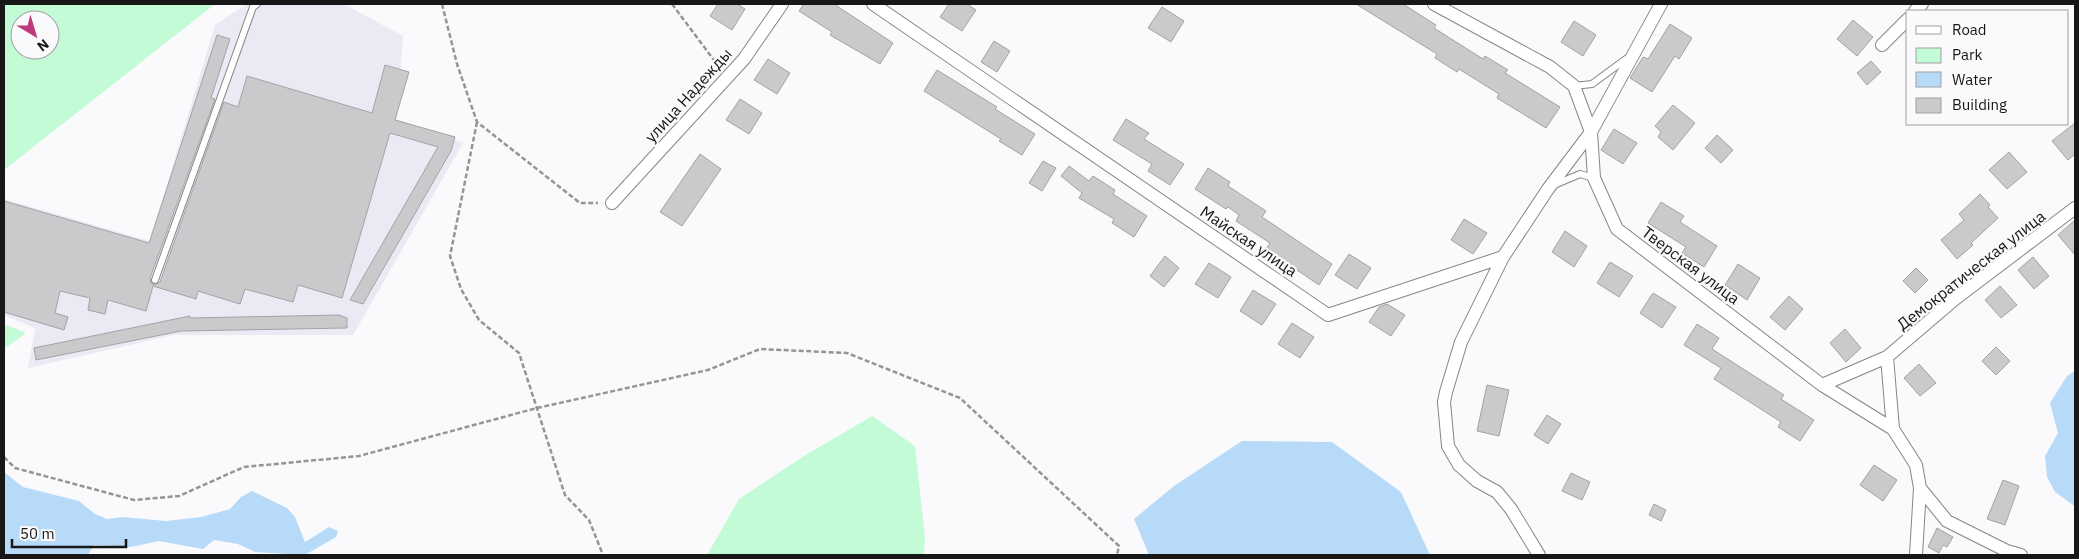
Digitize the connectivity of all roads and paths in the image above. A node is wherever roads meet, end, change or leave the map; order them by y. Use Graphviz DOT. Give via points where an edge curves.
graph roads {
  1 [pos="442,4"];
  2 [pos="672,4"];
  3 [pos="782,4"];
  4 [pos="873,4"];
  5 [pos="1434,4"];
  6 [pos="1661,4"];
  7 [pos="255,5"];
  8 [pos="1906,20"];
  9 [pos="1882,45"];
  10 [pos="1635,50"];
  11 [pos="727,77"];
  12 [pos="1574,86"];
  13 [pos="477,122"];
  14 [pos="1591,132"];
  15 [pos="1594,178"];
  16 [pos="1548,189"];
  17 [pos="612,203"];
  18 [pos="2075,208"];
  19 [pos="1503,257"];
  20 [pos="155,280"];
  21 [pos="1887,357"];
  22 [pos="1822,385"];
  23 [pos="536,408"];
  24 [pos="1893,429"];
  25 [pos="4,456"];
  26 [pos="1920,488"];
  27 [pos="603,555"];
  28 [pos="1117,555"];
  29 [pos="1539,555"];
  30 [pos="1916,555"];
  31 [pos="2021,555"];
  1 -- 13 [label="path" via="457,64"];
  2 -- 11 [label="path"];
  3 -- 11 [label="street, улица Надежды" via="744,59"];
  4 -- 19 [label="street, Майская улица" via="1328,316"];
  5 -- 12 [label="street" via="1550,67"];
  6 -- 10 [label="street"];
  7 -- 20 [label="lane"];
  8 -- 9 [label="street"];
  10 -- 12 [label="lane" via="1592,84"];
  10 -- 14 [label="street"];
  11 -- 17 [label="street, улица Надежды"];
  12 -- 14 [label="street, Тверская улица"];
  13 -- 17 [label="path" via="580,203"];
  13 -- 23 [label="path" via="450,256 461,289 479,320 519,353"];
  14 -- 15 [label="street, Тверская улица"];
  14 -- 16 [label="street"];
  15 -- 16 [label="lane" via="1580,174"];
  15 -- 22 [label="street, Тверская улица" via="1617,229"];
  16 -- 19 [label="street"];
  18 -- 21 [label="street, Демократическая улица" via="1955,299"];
  19 -- 29 [label="street" via="1462,342 1446,392 1448,446 1459,465 1477,481 1497,492 1511,508"];
  21 -- 22 [label="street, Демократическая улица"];
  21 -- 24 [label="street"];
  22 -- 24 [label="street, Тверская улица"];
  23 -- 25 [label="path" via="359,456 244,467 179,496 134,500 15,468"];
  23 -- 27 [label="path" via="565,495 589,520"];
  23 -- 28 [label="path" via="708,370 760,349 847,353 960,398 1119,546"];
  24 -- 26 [label="street, Тверская улица" via="1916,466"];
  26 -- 30 [label="street, Тверская улица"];
  26 -- 31 [label="street" via="1946,521"];
}
